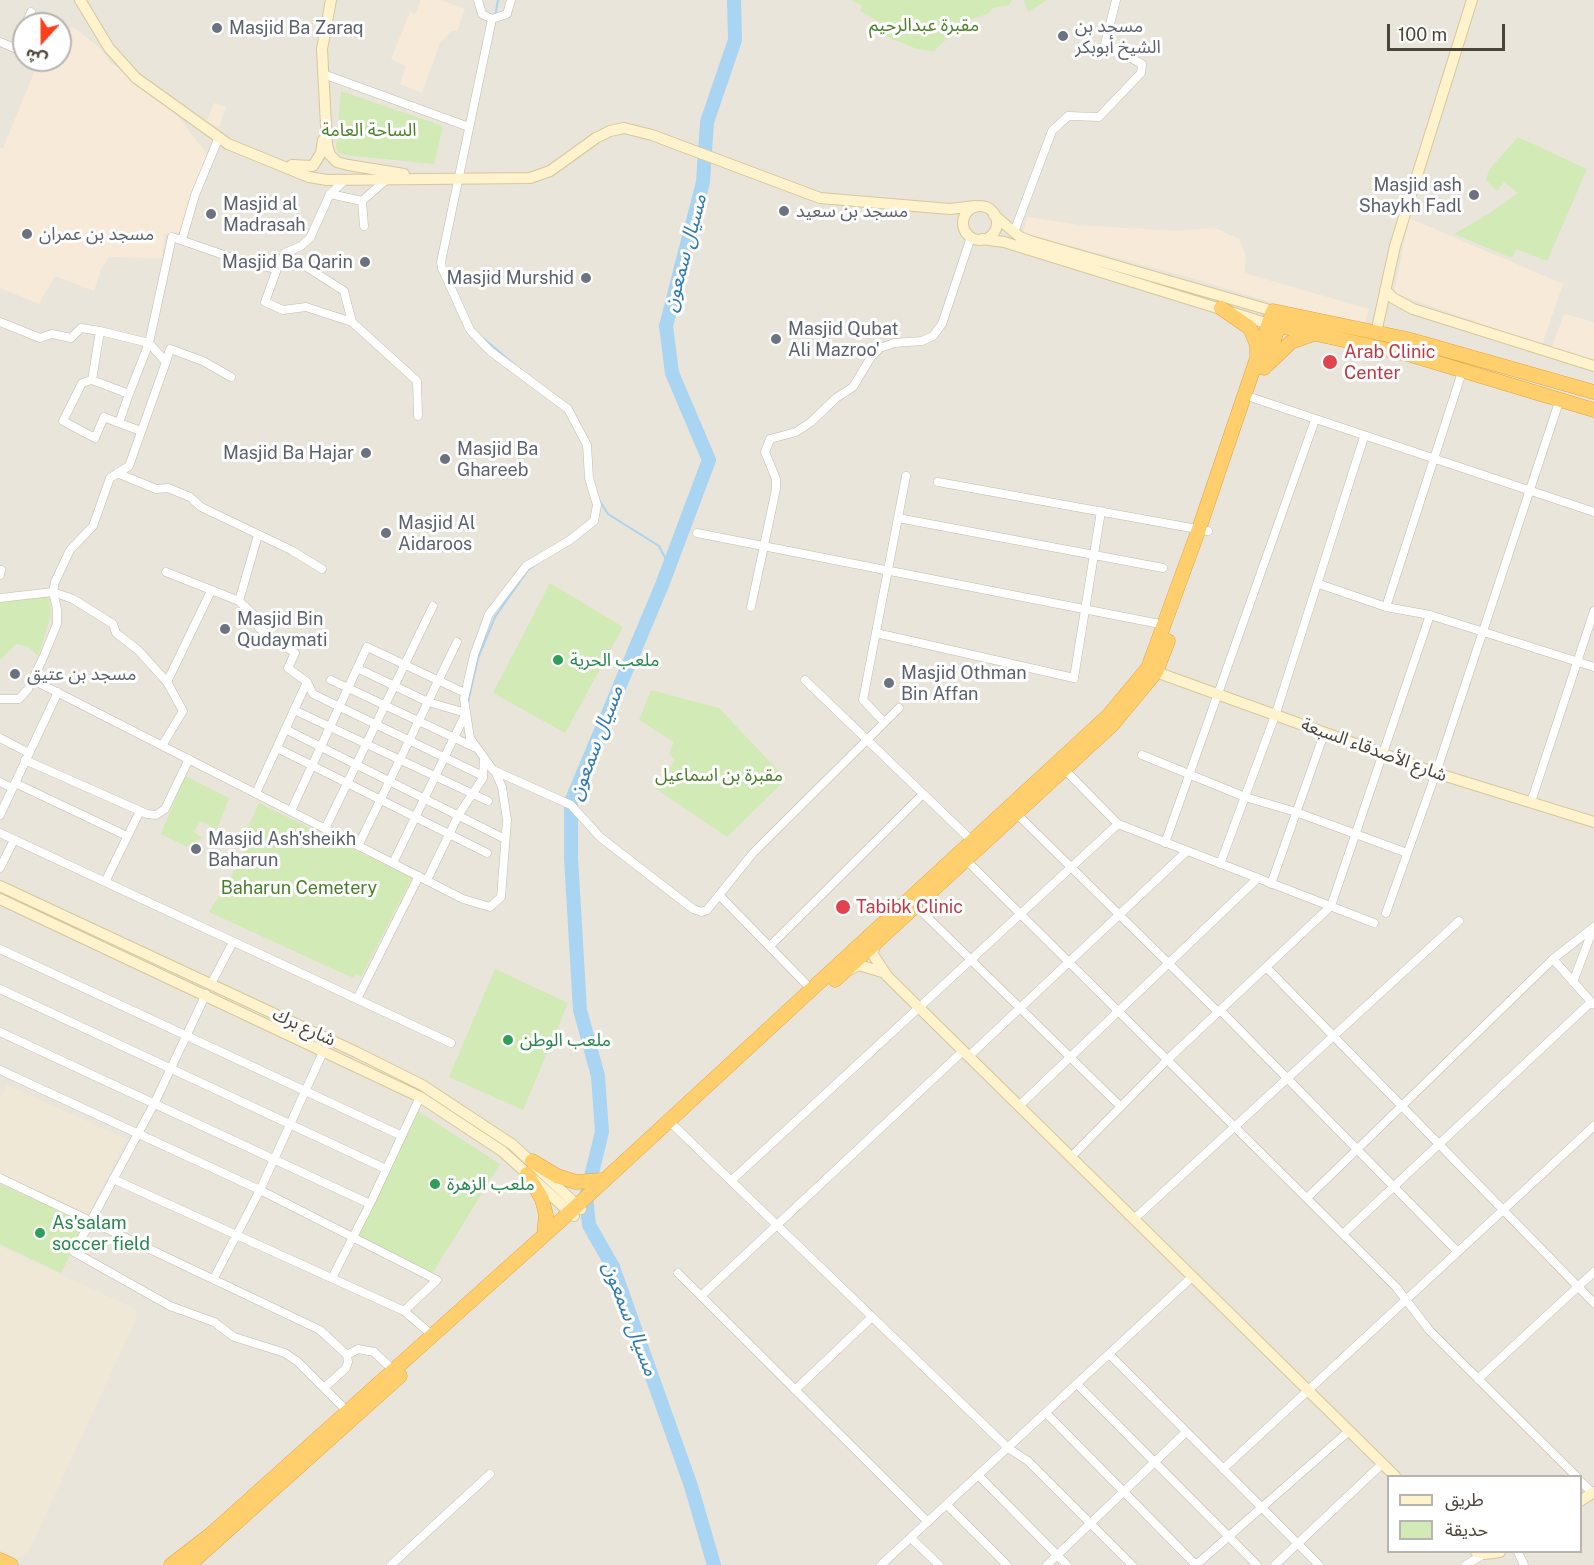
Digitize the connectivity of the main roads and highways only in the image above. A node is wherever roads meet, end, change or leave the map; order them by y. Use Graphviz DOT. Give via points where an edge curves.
graph roads {
  1 [pos="80,0"];
  2 [pos="334,0"];
  3 [pos="1472,0"];
  4 [pos="325,113"];
  5 [pos="271,161"];
  6 [pos="434,179"];
  7 [pos="931,206"];
  8 [pos="975,206"];
  9 [pos="994,215"];
  10 [pos="972,235"];
  11 [pos="1385,290"];
  12 [pos="1221,308"];
  13 [pos="1276,319"];
  14 [pos="1376,333"];
  15 [pos="1318,334"];
  16 [pos="1260,365"];
  17 [pos="1594,366"];
  18 [pos="1533,373"];
  19 [pos="1528,390"];
  20 [pos="1594,392"];
  21 [pos="1594,410"];
  22 [pos="1204,530"];
  23 [pos="1156,672"];
  24 [pos="1012,810"];
  25 [pos="1594,822"];
  26 [pos="0,886"];
  27 [pos="0,899"];
  28 [pos="877,942"];
  29 [pos="844,972"];
  30 [pos="887,976"];
  31 [pos="208,989"];
  32 [pos="671,1123"];
  33 [pos="530,1167"];
  34 [pos="602,1180"];
  35 [pos="575,1211"];
  36 [pos="544,1235"];
  37 [pos="1394,1475"];
  38 [pos="0,1560"];
  39 [pos="11,1565"];
  40 [pos="171,1565"];
  41 [pos="189,1565"];
  1 -- 5 [label="main road" via="109,48 136,78 219,137"];
  2 -- 4 [label="main road" via="322,49"];
  3 -- 11 [label="main road" via="1395,246"];
  4 -- 5 [label="main road" via="321,153 313,166"];
  4 -- 6 [label="main road" via="327,145 337,162"];
  5 -- 6 [label="main road" via="309,177"];
  6 -- 7 [label="main road" via="530,178 550,171 596,138 624,128 820,198"];
  7 -- 8 [label="main road" via="961,210"];
  7 -- 10 [label="main road"];
  8 -- 9 [label="main road" via="986,207"];
  8 -- 10 [label="main road" via="966,213"];
  9 -- 10 [label="main road" via="995,230"];
  9 -- 13 [label="main road" via="1030,241"];
  10 -- 12 [label="main road"];
  11 -- 14 [label="main road"];
  11 -- 17 [label="main road" via="1413,309"];
  12 -- 13 [label="main road"];
  12 -- 16 [label="highway" via="1250,328"];
  13 -- 14 [label="highway"];
  13 -- 15 [label="highway"];
  13 -- 16 [label="highway"];
  14 -- 18 [label="highway"];
  15 -- 16 [label="highway" via="1291,342"];
  15 -- 19 [label="highway" via="1463,369"];
  16 -- 22 [label="highway"];
  16 -- 22 [label="highway" via="1252,398"];
  18 -- 19 [label="highway"];
  18 -- 20 [label="highway"];
  19 -- 21 [label="highway"];
  22 -- 23 [label="highway"];
  22 -- 24 [label="highway" via="1148,668 1108,716"];
  23 -- 24 [label="highway" via="1112,725"];
  23 -- 25 [label="main road, شارع الأصدقاء السبعة" via="1383,755"];
  24 -- 28 [label="highway"];
  24 -- 32 [label="highway" via="971,840"];
  26 -- 31 [label="main road, شارع برك"];
  27 -- 31 [label="main road, شارع برك"];
  28 -- 29 [label="highway"];
  28 -- 30 [label="main road" via="872,953"];
  29 -- 30 [label="main road" via="859,965 879,969"];
  29 -- 32 [label="highway"];
  30 -- 37 [label="main road"];
  31 -- 33 [label="main road, شارع برك" via="420,1097"];
  31 -- 33 [label="main road, شارع برك" via="422,1085 479,1121"];
  32 -- 34 [label="highway"];
  32 -- 35 [label="highway"];
  33 -- 34 [label="highway" via="576,1182"];
  33 -- 35 [label="main road, شارع برك"];
  33 -- 36 [label="highway" via="546,1215"];
  34 -- 35 [label="highway"];
  35 -- 36 [label="highway"];
  35 -- 41 [label="highway" via="336,1435"];
  36 -- 40 [label="highway" via="210,1535"];
  38 -- 39 [label="highway"];
}
